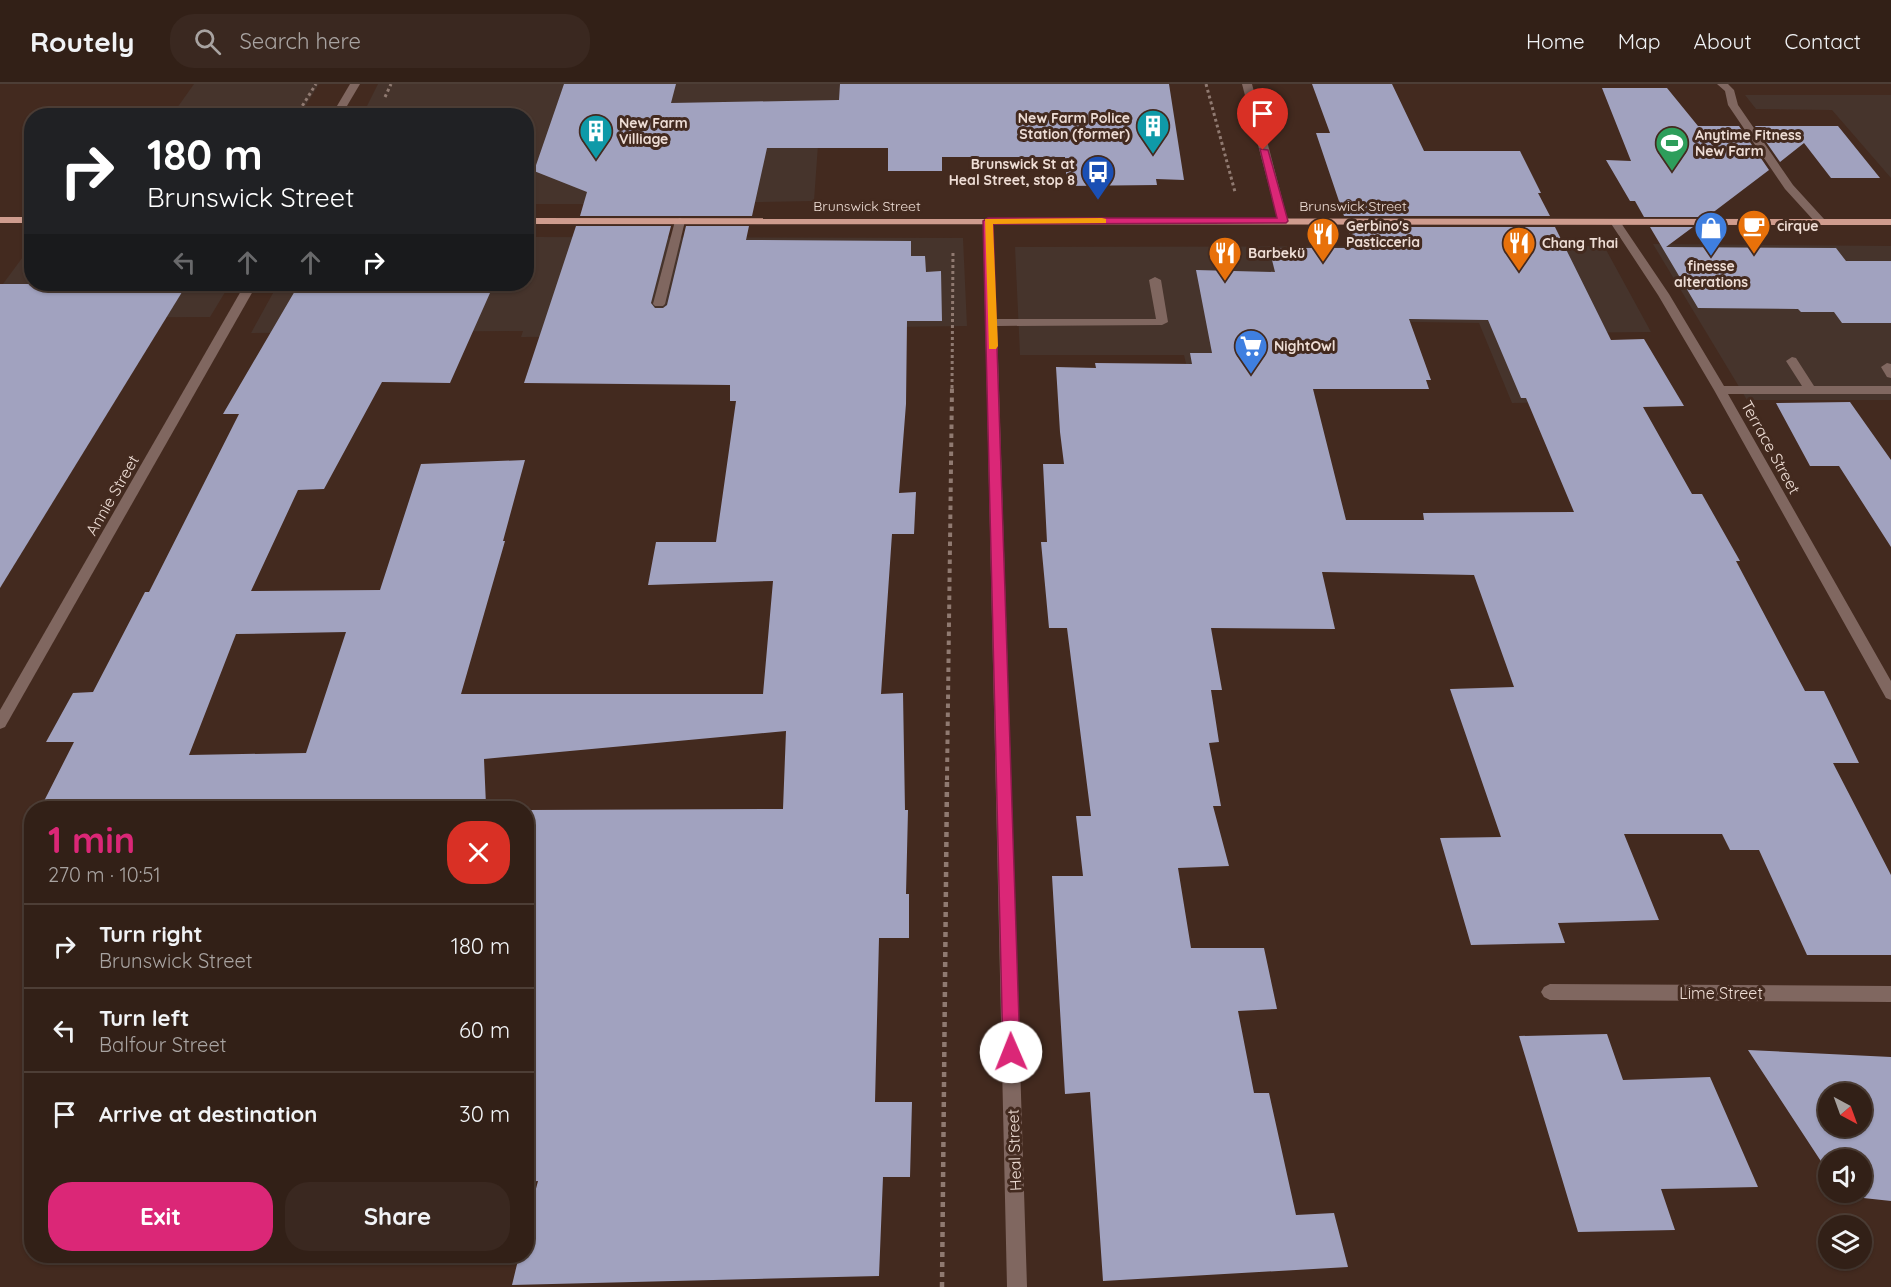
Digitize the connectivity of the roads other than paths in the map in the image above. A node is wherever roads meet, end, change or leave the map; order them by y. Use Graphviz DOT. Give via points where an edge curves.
graph roads {
  1 [pos="355,84"];
  2 [pos="1247,84"];
  3 [pos="1722,84"];
  4 [pos="341,108"];
  5 [pos="0,220"];
  6 [pos="24,220"];
  7 [pos="534,221"];
  8 [pos="680,221"];
  9 [pos="988,221"];
  10 [pos="1283,221"];
  11 [pos="1820,221"];
  12 [pos="1615,222"];
  13 [pos="1891,222"];
  14 [pos="1155,280"];
  15 [pos="248,291"];
  16 [pos="659,304"];
  17 [pos="992,323"];
  18 [pos="1792,361"];
  19 [pos="1720,390"];
  20 [pos="1810,390"];
  21 [pos="1891,390"];
  22 [pos="1891,694"];
  23 [pos="0,723"];
  24 [pos="1550,992"];
  25 [pos="1891,994"];
  26 [pos="1017,1287"];
  1 -- 4 [label="street"];
  2 -- 10 [label="street"];
  3 -- 11 [label="street" via="1789,187"];
  5 -- 6 [label="main road"];
  7 -- 8 [label="main road, Brunswick Street"];
  8 -- 9 [label="main road, Brunswick Street"];
  8 -- 16 [label="street"];
  9 -- 10 [label="main road, Brunswick Street"];
  9 -- 17 [label="street, Heal Street"];
  10 -- 12 [label="main road, Brunswick Street"];
  11 -- 12 [label="main road, Brunswick Street"];
  11 -- 13 [label="main road, Brunswick Street"];
  12 -- 19 [label="street, Terrace Street"];
  14 -- 17 [label="street" via="1162,322"];
  15 -- 23 [label="street, Annie Street"];
  17 -- 26 [label="street, Heal Street"];
  18 -- 20 [label="street"];
  19 -- 20 [label="street"];
  19 -- 22 [label="street, Terrace Street"];
  20 -- 21 [label="street"];
  24 -- 25 [label="street, Lime Street"];
}
